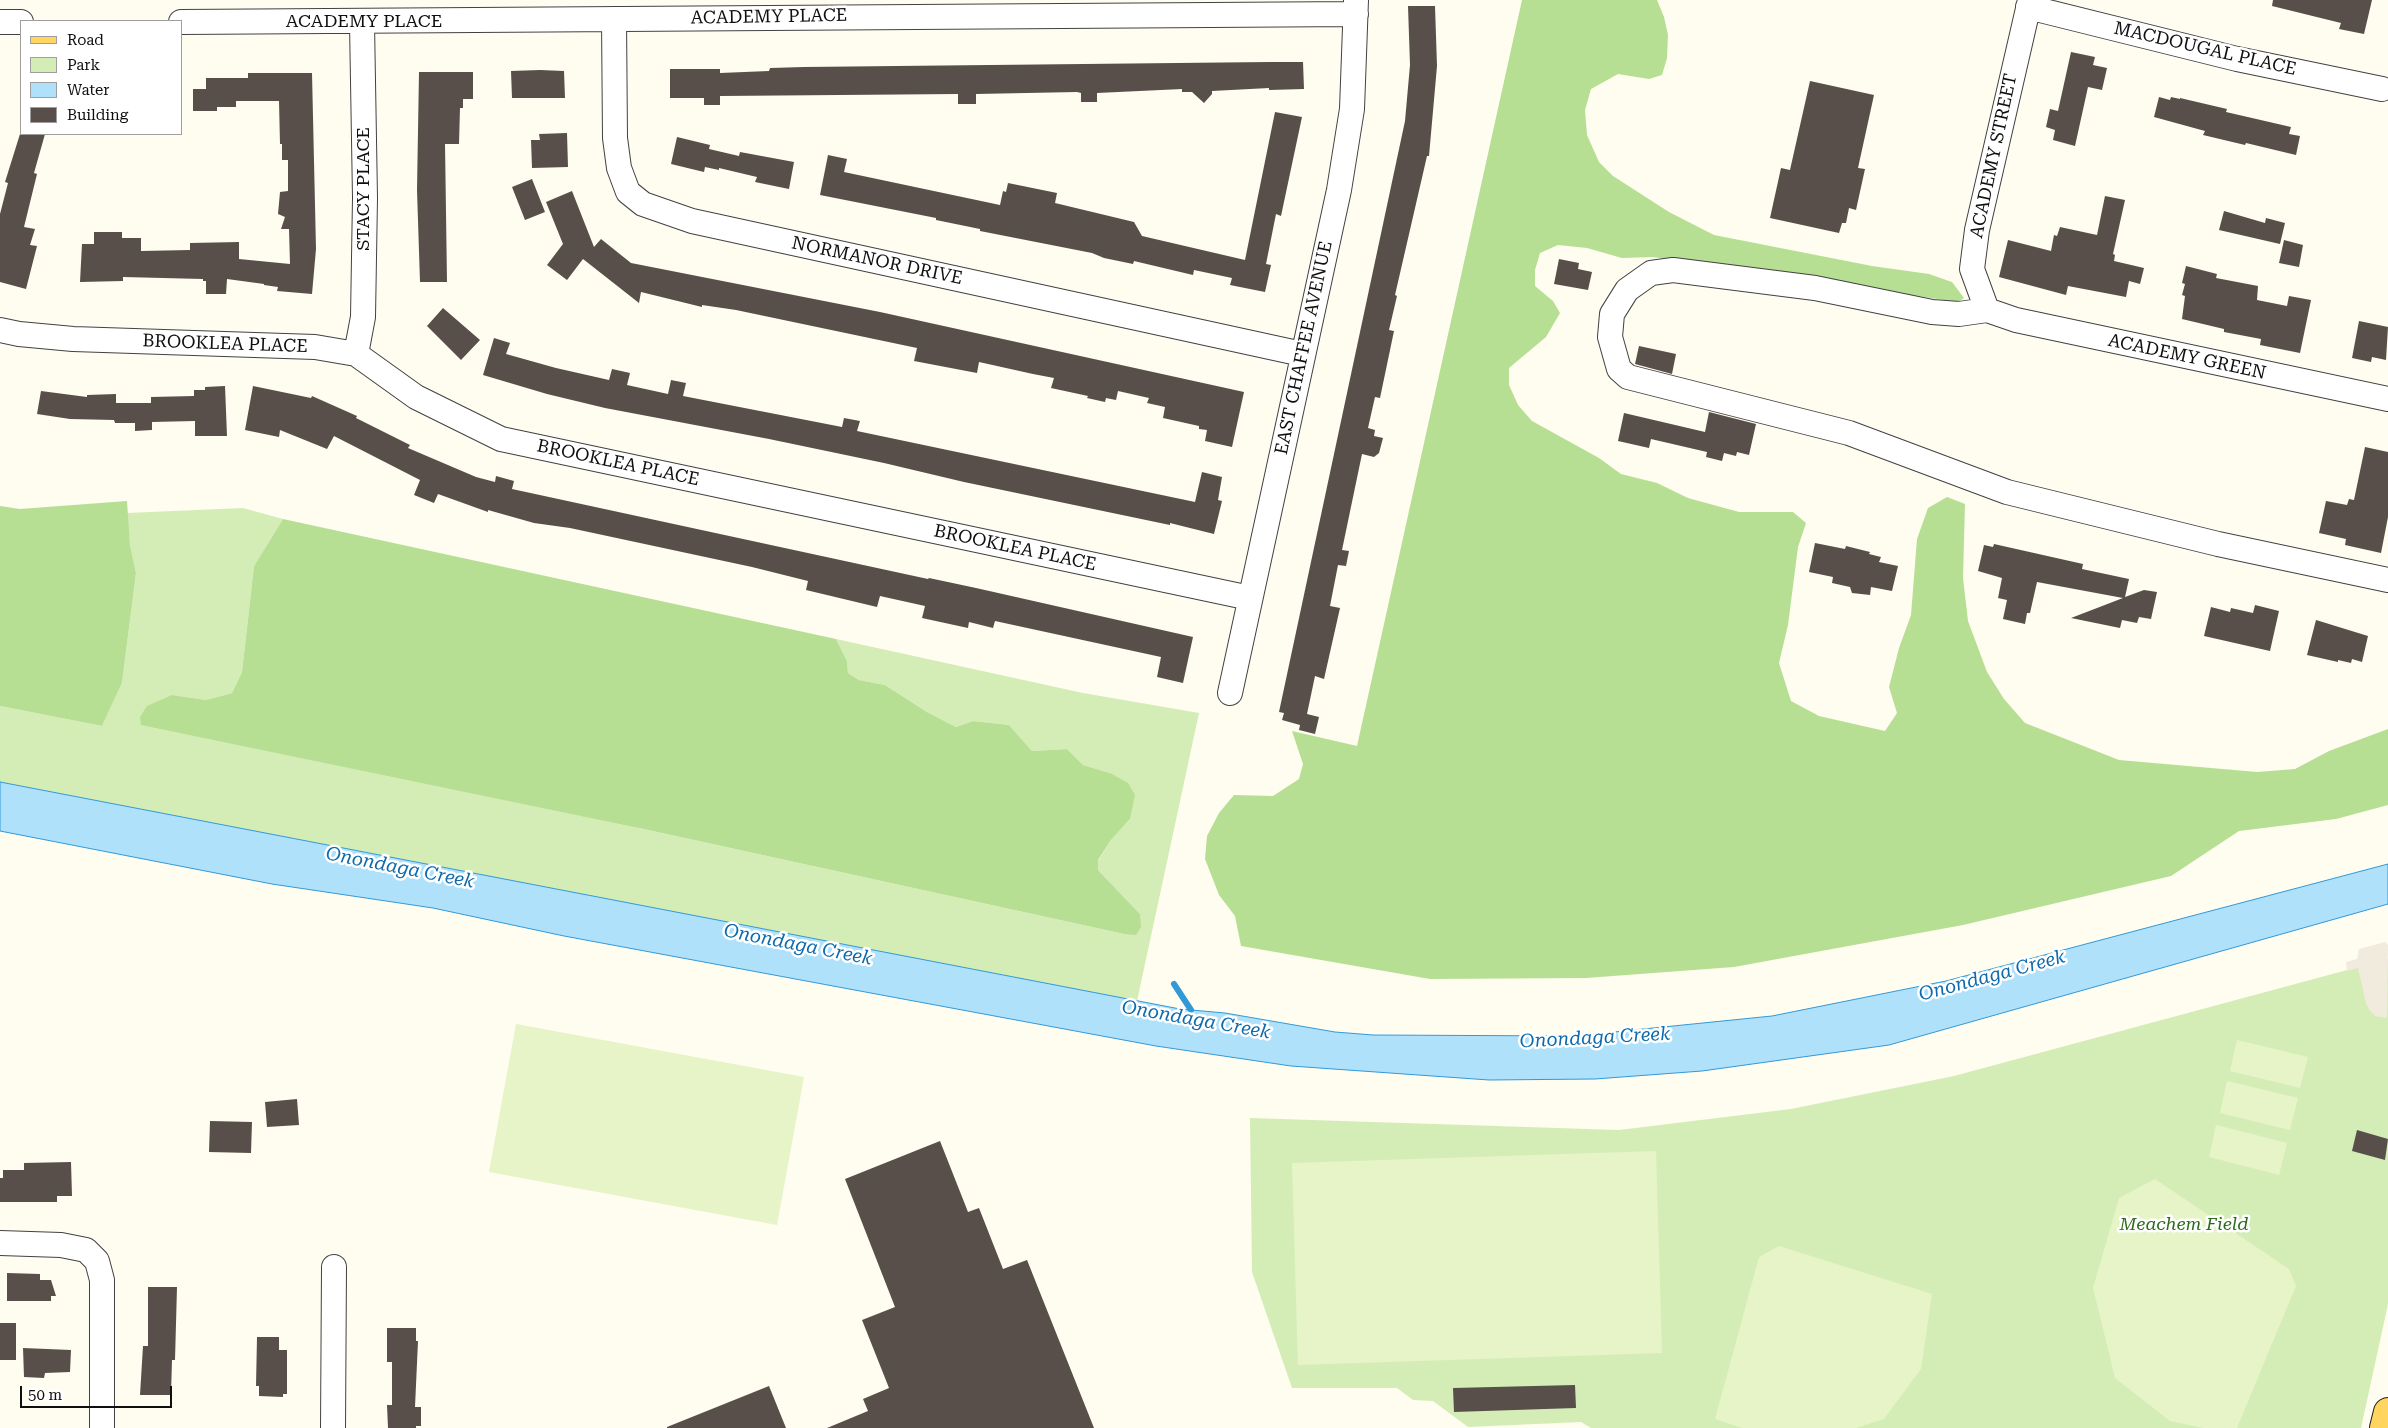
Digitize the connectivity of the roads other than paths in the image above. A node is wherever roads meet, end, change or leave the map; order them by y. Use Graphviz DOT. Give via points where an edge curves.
graph roads {
  1 [pos="2029,3"];
  2 [pos="1356,7"];
  3 [pos="825,8"];
  4 [pos="614,19"];
  5 [pos="0,22"];
  6 [pos="20,22"];
  7 [pos="182,22"];
  8 [pos="362,23"];
  9 [pos="2382,89"];
  10 [pos="1987,310"];
  11 [pos="0,330"];
  12 [pos="356,354"];
  13 [pos="1302,354"];
  14 [pos="2388,399"];
  15 [pos="2388,580"];
  16 [pos="1250,598"];
  17 [pos="1230,692"];
  18 [pos="0,1243"];
  19 [pos="334,1267"];
  20 [pos="2388,1412"];
  21 [pos="102,1428"];
  22 [pos="333,1428"];
  23 [pos="2384,1428"];
  1 -- 9 [label="street, MACDOUGAL PLACE" via="2237,59"];
  1 -- 10 [label="street, ACADEMY STREET" via="1977,230 1972,269"];
  2 -- 3 [label="street, ACADEMY PLACE"];
  2 -- 13 [label="street, EAST CHAFFEE AVENUE" via="1348,136"];
  3 -- 4 [label="street, ACADEMY PLACE"];
  4 -- 8 [label="street, ACADEMY PLACE"];
  4 -- 13 [label="street, NORMANOR DRIVE" via="615,138 619,168 628,192 643,204 692,221"];
  5 -- 6 [label="street"];
  7 -- 8 [label="street, ACADEMY PLACE"];
  8 -- 12 [label="street, STACY PLACE" via="365,208 363,317"];
  10 -- 14 [label="street, ACADEMY GREEN" via="2016,320"];
  10 -- 15 [label="street" via="1959,314 1932,312 1815,288 1673,270 1650,273 1626,290 1612,314 1610,337 1619,369 1628,377 1849,433 2007,492 2218,544"];
  11 -- 12 [label="street, BROOKLEA PLACE" via="73,339 315,347"];
  12 -- 16 [label="street, BROOKLEA PLACE" via="416,397 501,438"];
  13 -- 16 [label="street, EAST CHAFFEE AVENUE"];
  16 -- 17 [label="street, EAST CHAFFEE AVENUE"];
  18 -- 21 [label="street" via="61,1245 86,1250 97,1262 102,1280"];
  19 -- 22 [label="street"];
  20 -- 23 [label="main road"];
}
